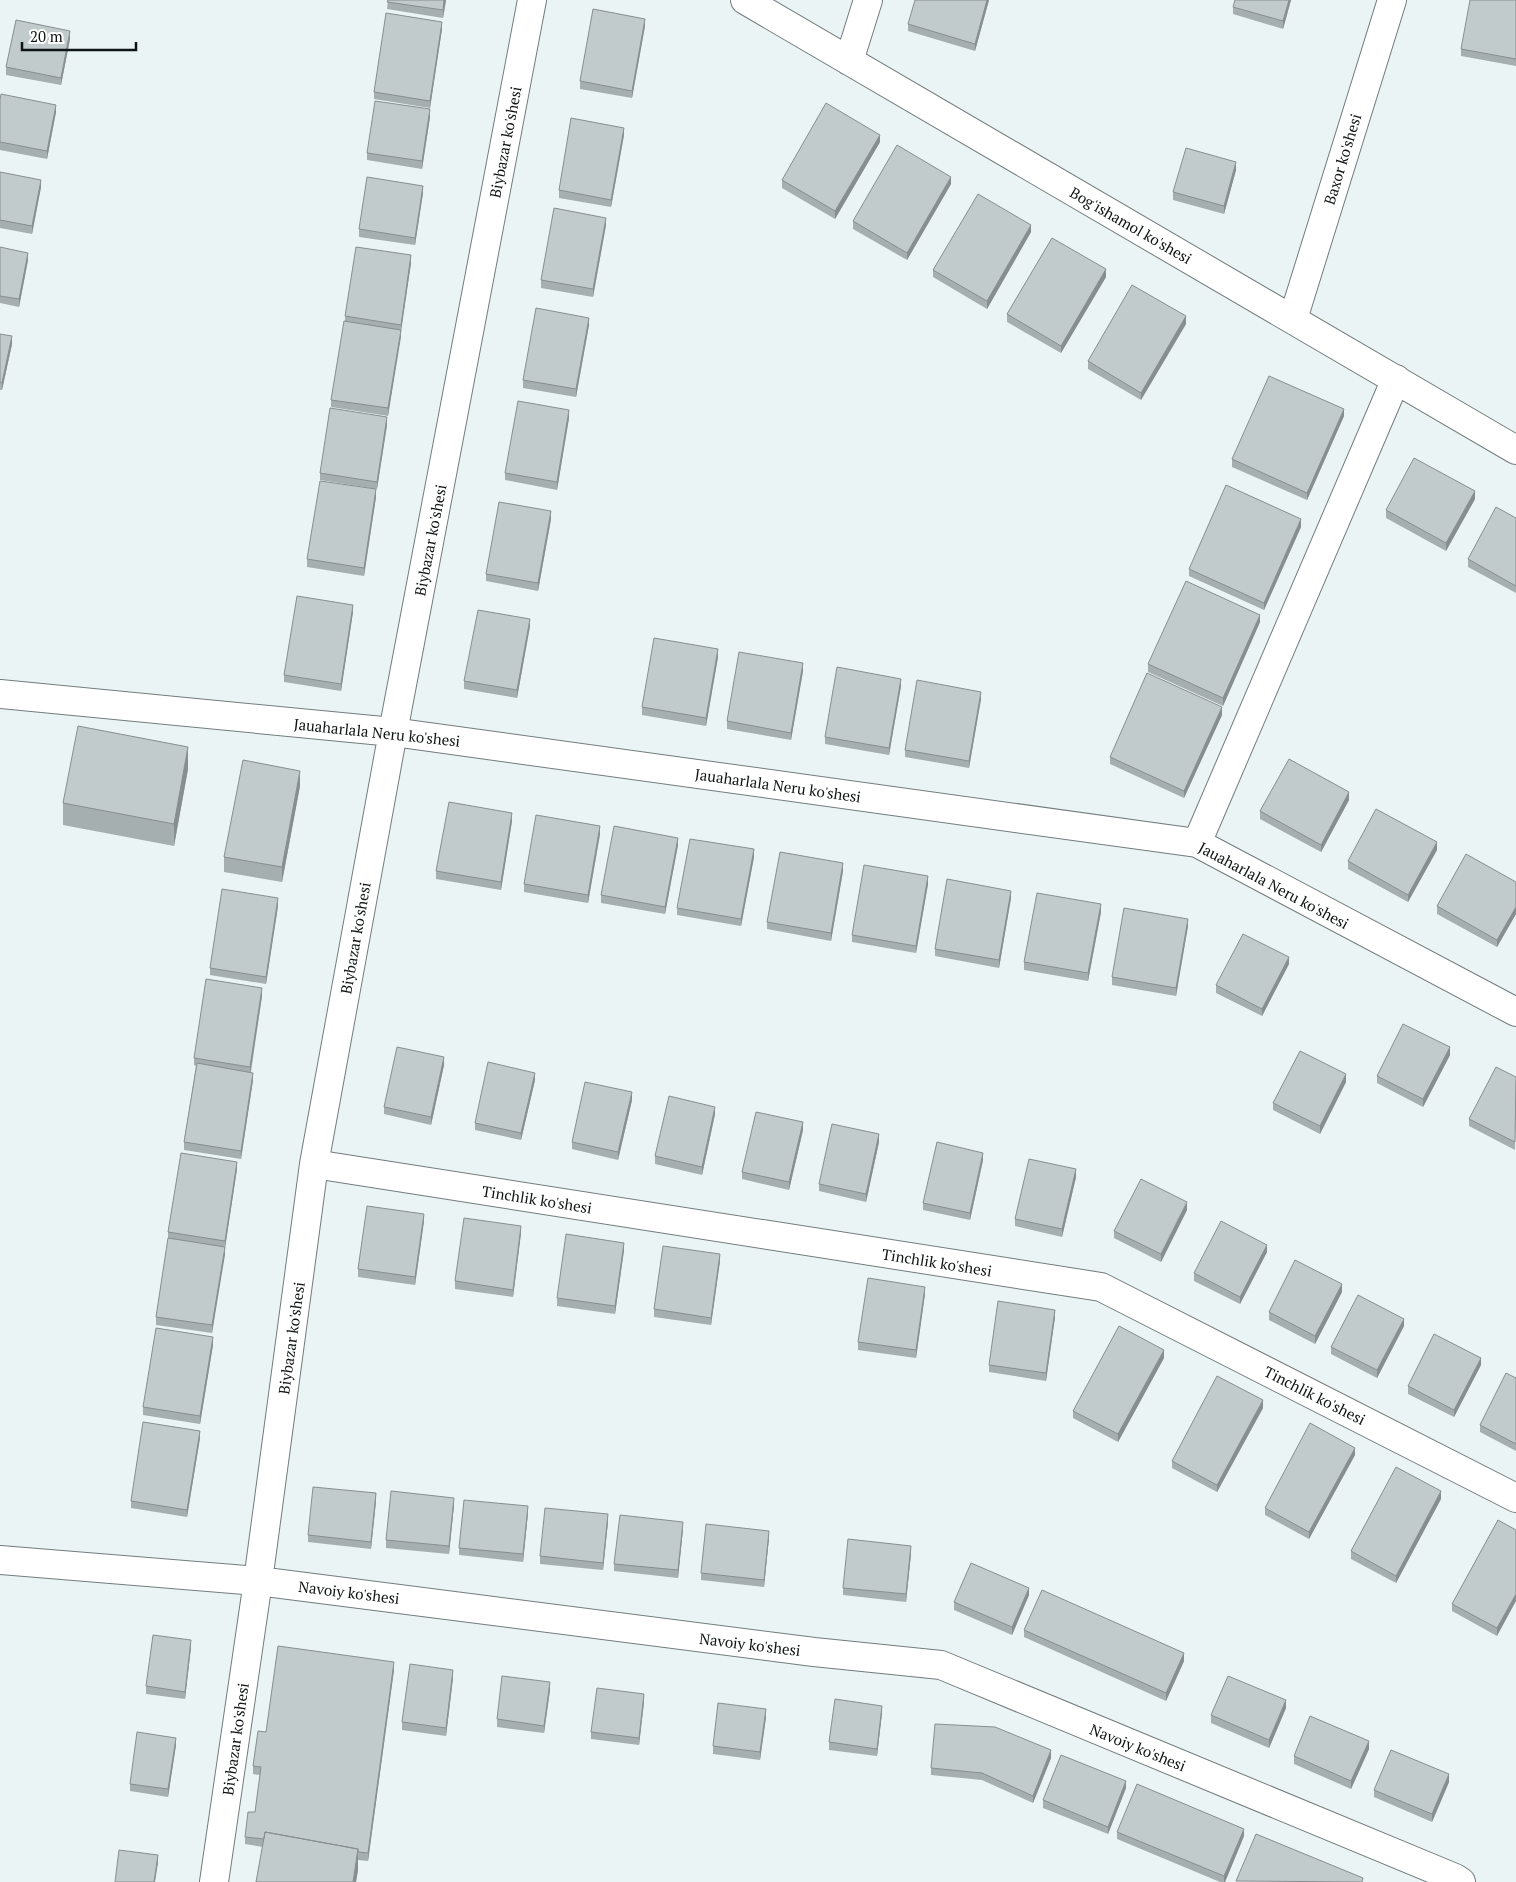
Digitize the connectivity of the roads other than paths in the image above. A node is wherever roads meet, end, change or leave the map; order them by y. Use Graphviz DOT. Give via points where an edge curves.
graph roads {
  1 [pos="532,0"];
  2 [pos="745,0"];
  3 [pos="868,0"];
  4 [pos="1392,0"];
  5 [pos="849,60"];
  6 [pos="1292,319"];
  7 [pos="1396,379"];
  8 [pos="1516,450"];
  9 [pos="0,694"];
  10 [pos="393,732"];
  11 [pos="1197,843"];
  12 [pos="1516,1012"];
  13 [pos="314,1164"];
  14 [pos="1516,1498"];
  15 [pos="0,1560"];
  16 [pos="258,1581"];
  17 [pos="214,1882"];
  18 [pos="1461,1882"];
  1 -- 10 [label="street, Biybazar ko'shesi"];
  2 -- 5 [label="street, Bog'ishamol ko'shesi"];
  3 -- 5 [label="street"];
  4 -- 6 [label="street, Baxor ko'shesi"];
  5 -- 6 [label="street, Bog'ishamol ko'shesi"];
  6 -- 7 [label="street, Bog'ishamol ko'shesi"];
  7 -- 8 [label="street, Bog'ishamol ko'shesi"];
  7 -- 11 [label="street"];
  9 -- 10 [label="street, Jauaharlala Neru ko'shesi"];
  10 -- 11 [label="street, Jauaharlala Neru ko'shesi"];
  10 -- 13 [label="street, Biybazar ko'shesi"];
  11 -- 12 [label="street, Jauaharlala Neru ko'shesi"];
  13 -- 14 [label="street, Tinchlik ko'shesi" via="1101,1287"];
  13 -- 16 [label="street, Biybazar ko'shesi"];
  15 -- 16 [label="street, Navoiy ko'shesi"];
  16 -- 17 [label="street, Biybazar ko'shesi"];
  16 -- 18 [label="street, Navoiy ko'shesi" via="814,1652 941,1665"];
}
